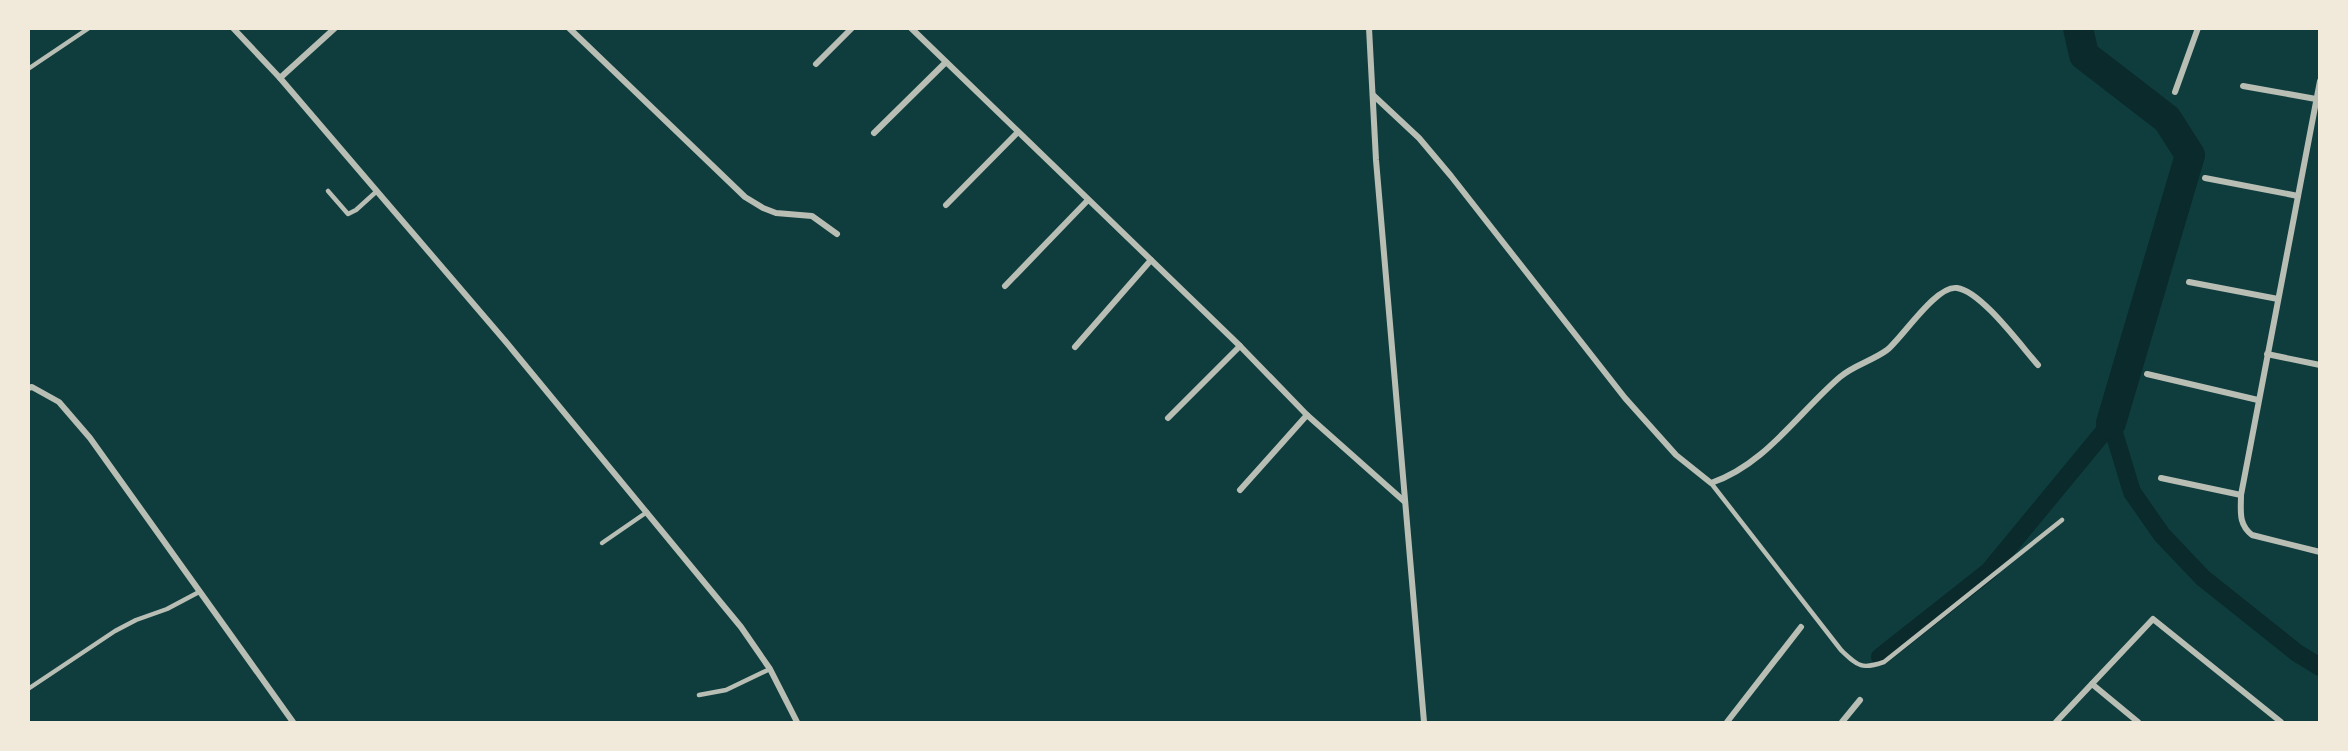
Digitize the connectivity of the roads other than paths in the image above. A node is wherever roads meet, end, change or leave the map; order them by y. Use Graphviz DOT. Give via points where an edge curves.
graph roads {
  1 [pos="89,28"];
  2 [pos="233,28"];
  3 [pos="335,28"];
  4 [pos="569,28"];
  5 [pos="852,28"];
  6 [pos="911,28"];
  7 [pos="1369,28"];
  8 [pos="2198,28"];
  9 [pos="946,62"];
  10 [pos="816,64"];
  11 [pos="28,69"];
  12 [pos="280,78"];
  13 [pos="2319,81"];
  14 [pos="2243,86"];
  15 [pos="2175,92"];
  16 [pos="1373,95"];
  17 [pos="2316,99"];
  18 [pos="1018,132"];
  19 [pos="874,133"];
  20 [pos="2205,178"];
  21 [pos="328,191"];
  22 [pos="377,191"];
  23 [pos="2298,196"];
  24 [pos="1088,200"];
  25 [pos="946,205"];
  26 [pos="837,234"];
  27 [pos="1151,260"];
  28 [pos="2189,282"];
  29 [pos="1005,286"];
  30 [pos="2278,299"];
  31 [pos="1240,346"];
  32 [pos="1075,347"];
  33 [pos="2267,354"];
  34 [pos="2038,365"];
  35 [pos="2319,365"];
  36 [pos="2147,374"];
  37 [pos="28,388"];
  38 [pos="2258,400"];
  39 [pos="1307,415"];
  40 [pos="1168,418"];
  41 [pos="2161,478"];
  42 [pos="1711,483"];
  43 [pos="1240,490"];
  44 [pos="2241,495"];
  45 [pos="1405,502"];
  46 [pos="647,513"];
  47 [pos="2062,520"];
  48 [pos="602,543"];
  49 [pos="2319,552"];
  50 [pos="199,591"];
  51 [pos="1801,627"];
  52 [pos="770,669"];
  53 [pos="2092,684"];
  54 [pos="28,688"];
  55 [pos="699,695"];
  56 [pos="1860,700"];
  57 [pos="293,723"];
  58 [pos="797,723"];
  59 [pos="1424,723"];
  60 [pos="1727,723"];
  61 [pos="1842,723"];
  62 [pos="2056,723"];
  63 [pos="2138,723"];
  64 [pos="2281,723"];
  1 -- 11 [label="lane"];
  2 -- 12 [label="street"];
  3 -- 12 [label="street"];
  4 -- 26 [label="street" via="745,197 776,213 812,216"];
  5 -- 10 [label="street"];
  6 -- 9 [label="street"];
  7 -- 16 [label="street"];
  8 -- 15 [label="street"];
  9 -- 18 [label="street"];
  9 -- 19 [label="street"];
  12 -- 22 [label="street"];
  13 -- 17 [label="street"];
  14 -- 17 [label="street"];
  16 -- 42 [label="street" via="1419,138 1451,176 1625,398 1676,455"];
  16 -- 45 [label="street"];
  17 -- 23 [label="street"];
  18 -- 24 [label="street"];
  18 -- 25 [label="street"];
  20 -- 23 [label="street"];
  21 -- 22 [label="lane" via="348,214"];
  22 -- 46 [label="street"];
  23 -- 30 [label="street"];
  24 -- 27 [label="street"];
  24 -- 29 [label="street"];
  27 -- 31 [label="street"];
  27 -- 32 [label="street"];
  28 -- 30 [label="street"];
  30 -- 33 [label="street"];
  31 -- 39 [label="street"];
  31 -- 40 [label="street"];
  33 -- 35 [label="street"];
  33 -- 38 [label="street"];
  34 -- 42 [label="street" via="1976,296 1955,287 1946,289 1888,348 1851,368 1762,453 1739,471"];
  36 -- 38 [label="street"];
  37 -- 50 [label="street" via="59,402 90,438"];
  38 -- 44 [label="street"];
  39 -- 43 [label="street"];
  39 -- 45 [label="street"];
  41 -- 44 [label="street"];
  42 -- 47 [label="lane" via="1840,650 1857,665 1868,667 1884,662"];
  44 -- 49 [label="street" via="2240,519 2252,535"];
  45 -- 59 [label="street"];
  46 -- 48 [label="lane"];
  46 -- 52 [label="street" via="741,627"];
  50 -- 54 [label="lane" via="116,631"];
  50 -- 57 [label="street"];
  51 -- 60 [label="street"];
  52 -- 55 [label="lane" via="726,690"];
  52 -- 58 [label="street"];
  53 -- 62 [label="street"];
  53 -- 63 [label="street"];
  53 -- 64 [label="street" via="2153,619"];
  56 -- 61 [label="street"];
}
